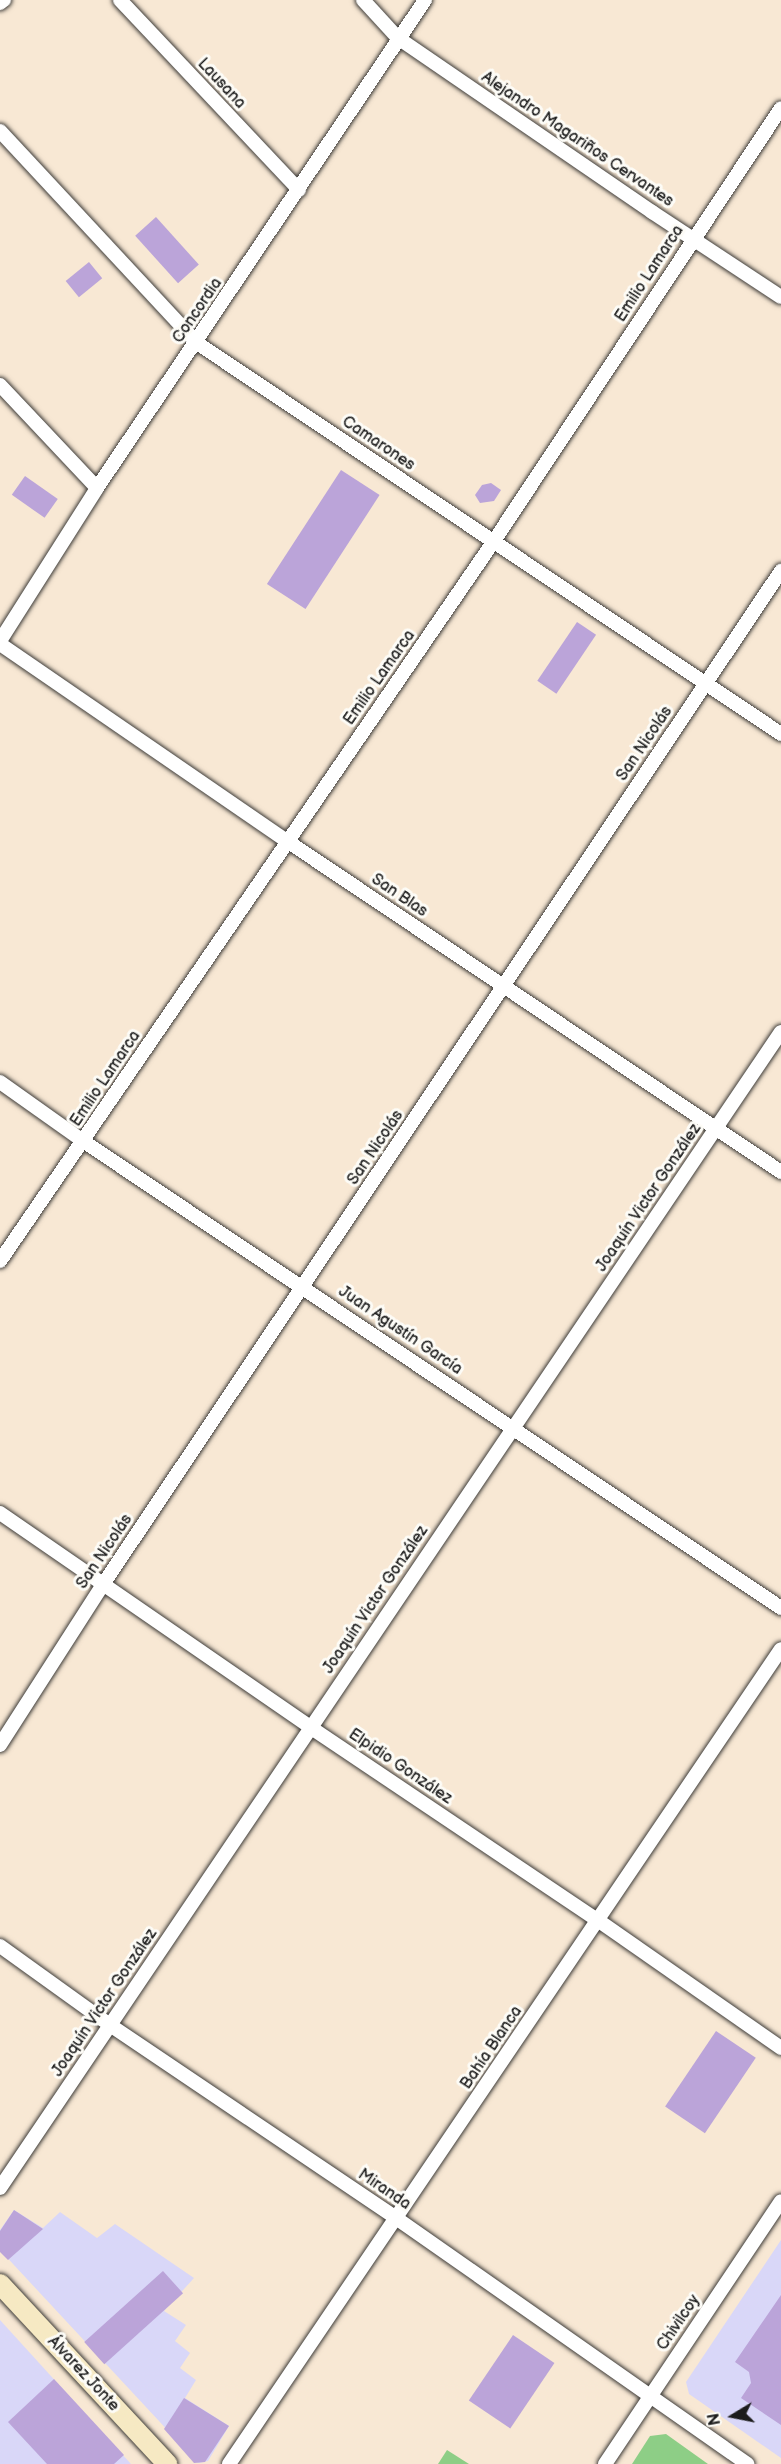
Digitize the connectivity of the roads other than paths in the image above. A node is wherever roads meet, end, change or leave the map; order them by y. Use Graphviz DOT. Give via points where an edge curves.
graph roads {
  1 [pos="4,0"];
  2 [pos="120,0"];
  3 [pos="363,0"];
  4 [pos="425,0"];
  5 [pos="0,3"];
  6 [pos="398,38"];
  7 [pos="781,108"];
  8 [pos="0,131"];
  9 [pos="299,190"];
  10 [pos="692,238"];
  11 [pos="781,297"];
  12 [pos="197,343"];
  13 [pos="0,385"];
  14 [pos="97,488"];
  15 [pos="495,542"];
  16 [pos="781,571"];
  17 [pos="0,642"];
  18 [pos="706,683"];
  19 [pos="781,734"];
  20 [pos="287,841"];
  21 [pos="504,985"];
  22 [pos="781,1032"];
  23 [pos="0,1082"];
  24 [pos="717,1128"];
  25 [pos="83,1141"];
  26 [pos="781,1172"];
  27 [pos="0,1261"];
  28 [pos="304,1286"];
  29 [pos="513,1427"];
  30 [pos="0,1513"];
  31 [pos="104,1583"];
  32 [pos="781,1608"];
  33 [pos="781,1649"];
  34 [pos="310,1727"];
  35 [pos="0,1744"];
  36 [pos="599,1921"];
  37 [pos="0,1946"];
  38 [pos="110,2025"];
  39 [pos="781,2049"];
  40 [pos="0,2188"];
  41 [pos="781,2201"];
  42 [pos="396,2218"];
  43 [pos="0,2284"];
  44 [pos="650,2397"];
  45 [pos="167,2464"];
  46 [pos="229,2464"];
  47 [pos="605,2464"];
  48 [pos="747,2464"];
  1 -- 5 [label="street"];
  2 -- 9 [label="street, Lausana"];
  3 -- 6 [label="street, Alejandro Magariños Cervantes"];
  4 -- 6 [label="street, Concordia"];
  6 -- 9 [label="street, Concordia"];
  6 -- 10 [label="street, Alejandro Magariños Cervantes"];
  7 -- 10 [label="street, Emilio Lamarca"];
  8 -- 12 [label="street, Camarones"];
  9 -- 12 [label="street, Concordia"];
  10 -- 11 [label="street, Alejandro Magariños Cervantes"];
  10 -- 15 [label="street, Emilio Lamarca"];
  12 -- 14 [label="street, Concordia"];
  12 -- 15 [label="street, Camarones"];
  13 -- 14 [label="street"];
  14 -- 17 [label="street, Concordia"];
  15 -- 18 [label="street, Camarones"];
  15 -- 20 [label="street, Emilio Lamarca"];
  16 -- 18 [label="street, San Nicolás"];
  17 -- 20 [label="street, San Blas"];
  18 -- 19 [label="street, Camarones"];
  18 -- 21 [label="street, San Nicolás"];
  20 -- 21 [label="street, San Blas"];
  20 -- 25 [label="street, Emilio Lamarca"];
  21 -- 24 [label="street, San Blas"];
  21 -- 28 [label="street, San Nicolás"];
  22 -- 24 [label="street, Joaquín Victor González"];
  23 -- 25 [label="street, Juan Agustín García"];
  24 -- 26 [label="street, San Blas"];
  24 -- 29 [label="street, Joaquín Victor González"];
  25 -- 27 [label="street, Emilio Lamarca"];
  25 -- 28 [label="street, Juan Agustín García"];
  28 -- 29 [label="street, Juan Agustín García"];
  28 -- 31 [label="street, San Nicolás"];
  29 -- 32 [label="street, Juan Agustín García"];
  29 -- 34 [label="street, Joaquín Victor González"];
  30 -- 31 [label="street, Elpidio González"];
  31 -- 34 [label="street, Elpidio González"];
  31 -- 35 [label="street, San Nicolás"];
  33 -- 36 [label="street, Bahía Blanca"];
  34 -- 36 [label="street, Elpidio González"];
  34 -- 38 [label="street, Joaquín Victor González"];
  36 -- 39 [label="street, Elpidio González"];
  36 -- 42 [label="street, Bahía Blanca"];
  37 -- 38 [label="street, Miranda"];
  38 -- 40 [label="street, Joaquín Victor González"];
  38 -- 42 [label="street, Miranda"];
  41 -- 44 [label="street, Chivilcoy"];
  42 -- 44 [label="street, Miranda"];
  42 -- 46 [label="street, Bahía Blanca"];
  43 -- 45 [label="street, Álvarez Jonte"];
  44 -- 47 [label="street, Chivilcoy"];
  44 -- 48 [label="street, Miranda"];
}
